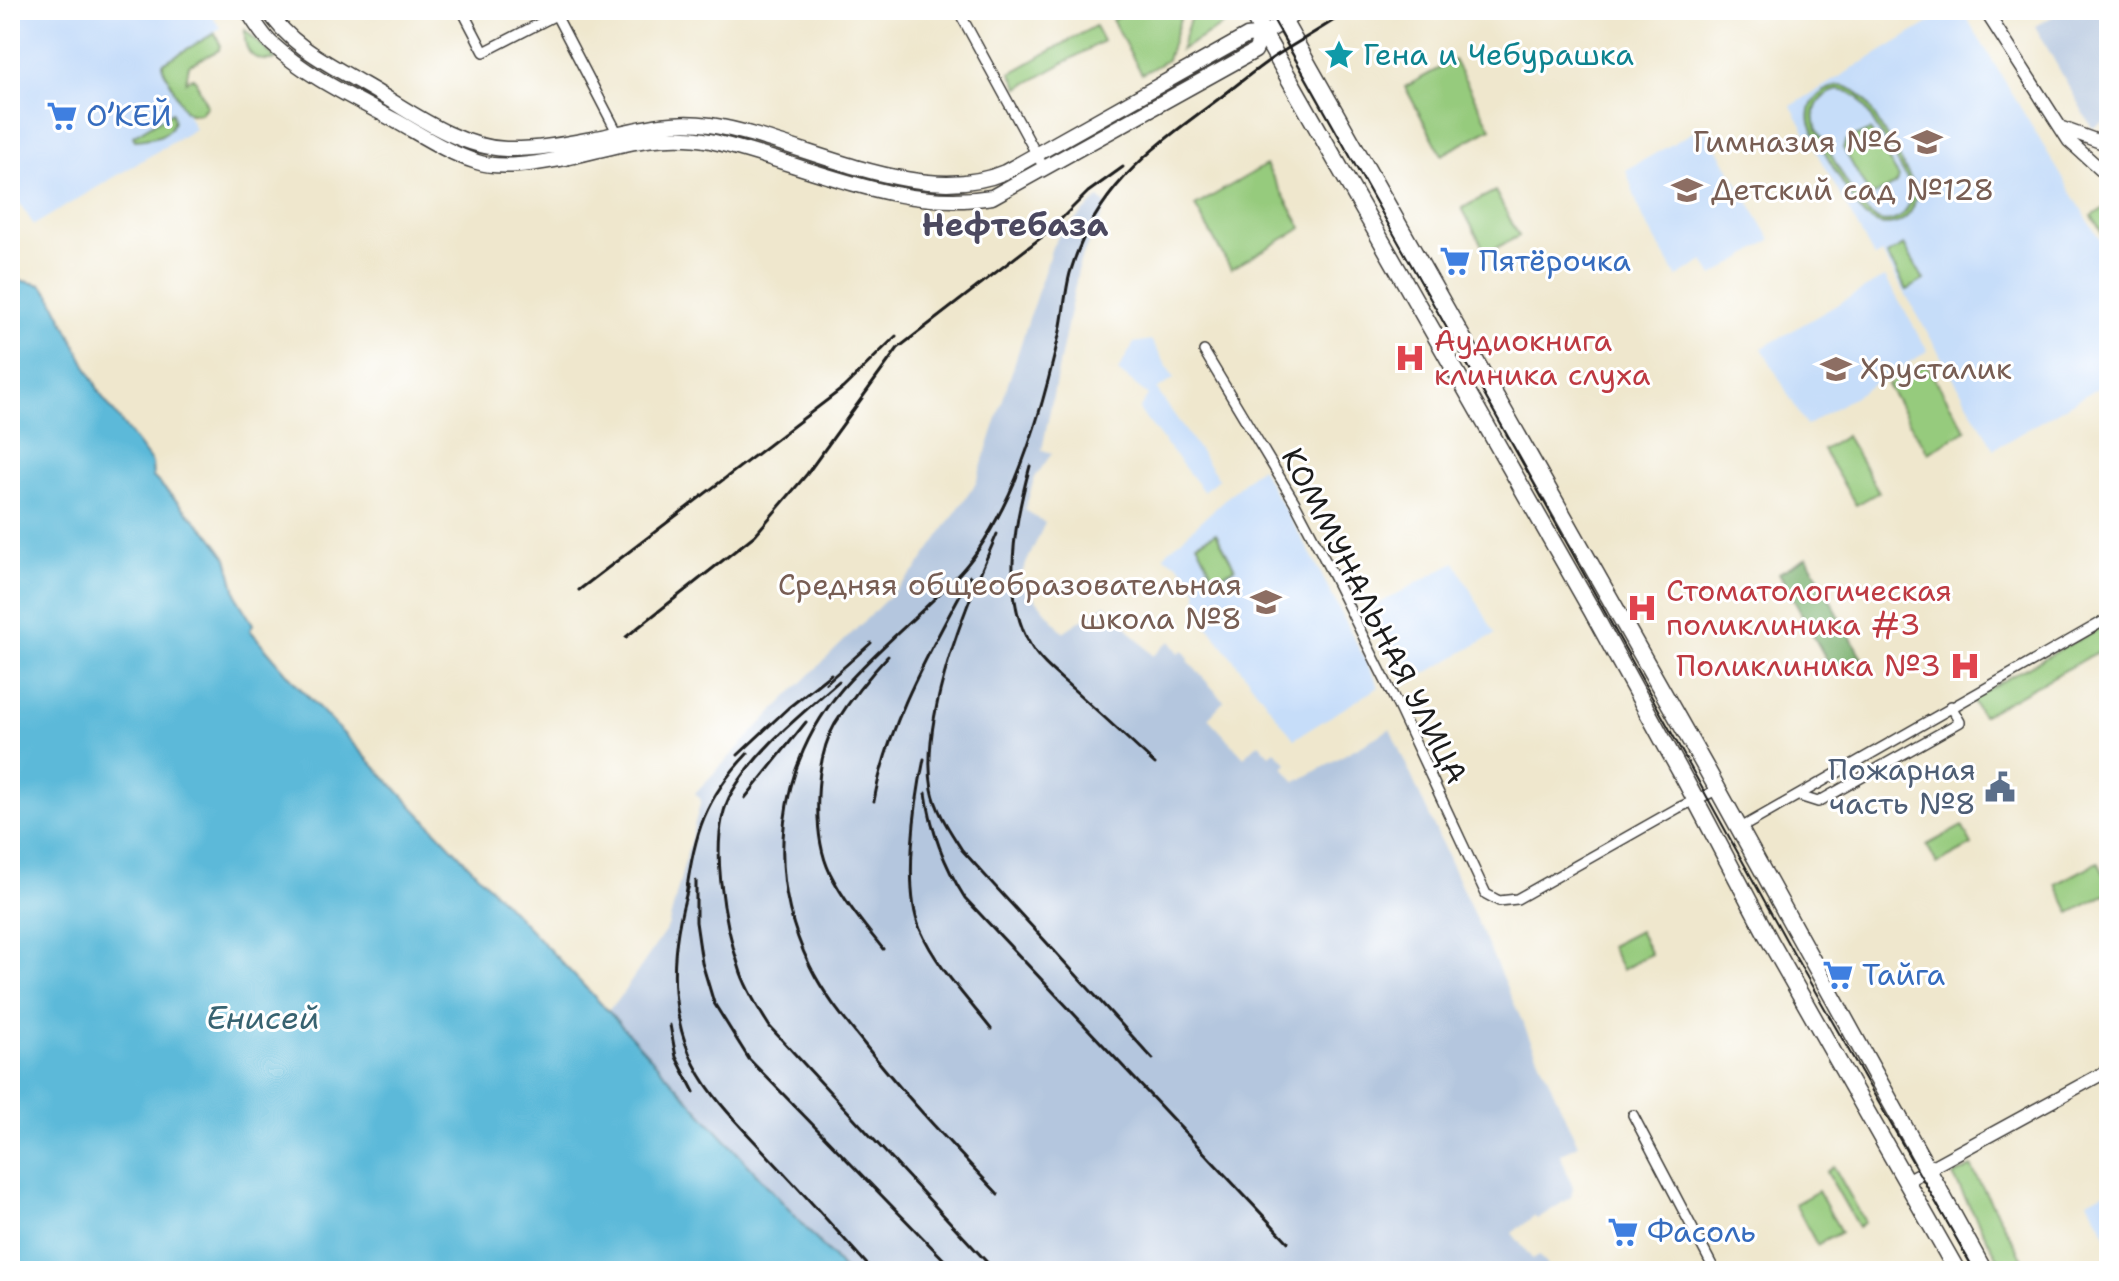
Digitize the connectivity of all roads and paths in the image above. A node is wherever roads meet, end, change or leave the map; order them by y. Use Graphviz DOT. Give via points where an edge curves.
graph roads {
  1 [pos="247,10"];
  2 [pos="268,10"];
  3 [pos="462,10"];
  4 [pos="958,10"];
  5 [pos="1250,10"];
  6 [pos="1303,10"];
  7 [pos="1985,10"];
  8 [pos="1280,16"];
  9 [pos="1263,34"];
  10 [pos="302,47"];
  11 [pos="294,61"];
  12 [pos="2062,128"];
  13 [pos="618,134"];
  14 [pos="444,140"];
  15 [pos="536,147"];
  16 [pos="2109,148"];
  17 [pos="1037,154"];
  18 [pos="539,163"];
  19 [pos="1044,168"];
  20 [pos="2109,177"];
  21 [pos="1204,351"];
  22 [pos="2109,618"];
  23 [pos="1951,706"];
  24 [pos="1717,790"];
  25 [pos="1799,796"];
  26 [pos="1695,800"];
  27 [pos="1739,829"];
  28 [pos="2109,1070"];
  29 [pos="1633,1115"];
  30 [pos="1926,1170"];
  31 [pos="1906,1181"];
  32 [pos="1715,1271"];
  33 [pos="1957,1271"];
  34 [pos="1984,1271"];
  1 -- 11 [label="main road" via="271,43"];
  2 -- 10 [label="main road"];
  3 -- 13 [label="street" via="484,52 556,15"];
  4 -- 17 [label="street"];
  5 -- 9 [label="highway"];
  6 -- 8 [label="street"];
  7 -- 12 [label="street"];
  8 -- 9 [label="main road"];
  8 -- 24 [label="highway"];
  9 -- 17 [label="main road" via="1247,36"];
  9 -- 19 [label="main road" via="1255,51"];
  9 -- 26 [label="highway"];
  10 -- 11 [label="main road"];
  10 -- 14 [label="main road"];
  11 -- 14 [label="main road"];
  12 -- 16 [label="street"];
  12 -- 20 [label="street"];
  13 -- 15 [label="main road"];
  13 -- 17 [label="main road" via="671,122 714,125 888,175 963,183 987,180"];
  14 -- 15 [label="main road" via="504,149"];
  14 -- 18 [label="main road" via="478,162"];
  15 -- 18 [label="main road"];
  16 -- 20 [label="street"];
  17 -- 19 [label="street"];
  18 -- 19 [label="main road" via="675,137 708,141 933,201 992,197"];
  21 -- 26 [label="street, КОММУНАЛЬНАЯ УЛИЦА" via="1294,501 1486,894 1499,901 1517,899"];
  22 -- 23 [label="street"];
  23 -- 25 [label="street"];
  23 -- 25 [label="street" via="1960,722 1930,740 1818,802"];
  24 -- 26 [label="street"];
  24 -- 27 [label="highway"];
  25 -- 27 [label="street"];
  26 -- 31 [label="highway"];
  27 -- 30 [label="highway"];
  28 -- 30 [label="street"];
  29 -- 32 [label="street"];
  30 -- 31 [label="street"];
  30 -- 34 [label="highway"];
  31 -- 33 [label="highway"];
}
